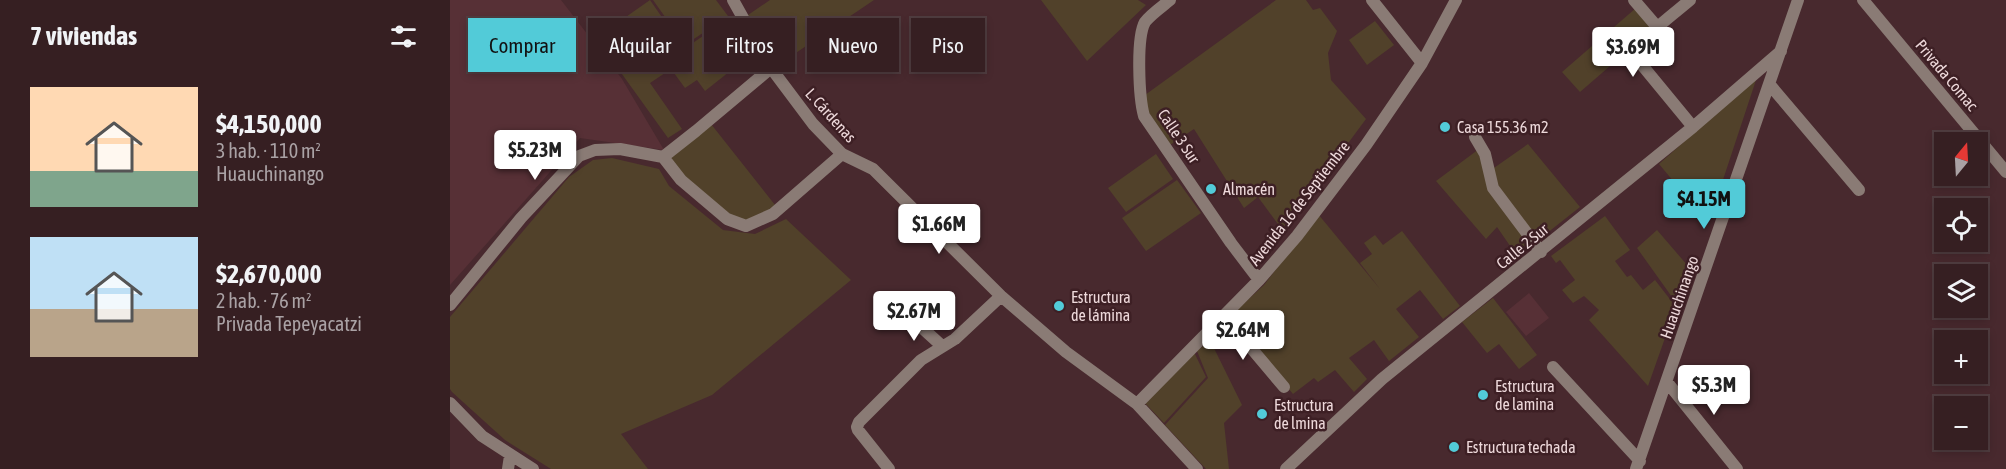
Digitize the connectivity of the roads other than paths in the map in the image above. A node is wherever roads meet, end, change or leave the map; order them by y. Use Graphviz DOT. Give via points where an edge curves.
graph roads {
  1 [pos="733,0"];
  2 [pos="1170,0"];
  3 [pos="1372,0"];
  4 [pos="1456,0"];
  5 [pos="1634,0"];
  6 [pos="1690,0"];
  7 [pos="1798,0"];
  8 [pos="1863,0"];
  9 [pos="743,18"];
  10 [pos="1658,28"];
  11 [pos="1781,51"];
  12 [pos="1422,63"];
  13 [pos="766,72"];
  14 [pos="774,72"];
  15 [pos="1770,85"];
  16 [pos="1693,127"];
  17 [pos="1475,137"];
  18 [pos="842,154"];
  19 [pos="663,157"];
  20 [pos="2006,172"];
  21 [pos="1859,190"];
  22 [pos="1541,252"];
  23 [pos="1259,280"];
  24 [pos="1001,296"];
  25 [pos="450,305"];
  26 [pos="908,315"];
  27 [pos="1224,316"];
  28 [pos="942,346"];
  29 [pos="1553,367"];
  30 [pos="1667,382"];
  31 [pos="1284,387"];
  32 [pos="450,403"];
  33 [pos="1137,404"];
  34 [pos="510,456"];
  35 [pos="1638,465"];
  36 [pos="508,469"];
  37 [pos="533,469"];
  38 [pos="889,469"];
  39 [pos="1197,469"];
  40 [pos="1286,469"];
  41 [pos="1737,469"];
  1 -- 9 [label="street, L. Cárdenas"];
  2 -- 23 [label="street, Calle 3 Sur" via="1146,21 1141,34 1140,101 1144,116"];
  3 -- 12 [label="street"];
  4 -- 12 [label="street, Avenida 16 de Septiembre"];
  5 -- 10 [label="street"];
  6 -- 10 [label="street"];
  7 -- 11 [label="street, Huauchinango"];
  8 -- 20 [label="street, Privada Comac"];
  10 -- 16 [label="street" via="1635,54"];
  11 -- 15 [label="street, Huauchinango"];
  11 -- 16 [label="street, Calle 2 Sur"];
  12 -- 23 [label="street, Avenida 16 de Septiembre" via="1366,145"];
  13 -- 19 [label="street"];
  14 -- 18 [label="street, L. Cárdenas" via="813,124"];
  15 -- 21 [label="street"];
  15 -- 30 [label="street, Huauchinango"];
  16 -- 22 [label="street, Calle 2 Sur"];
  17 -- 22 [label="street" via="1485,154 1493,188"];
  18 -- 19 [label="street" via="773,214 746,226 727,219 681,180"];
  18 -- 24 [label="street, L. Cárdenas" via="873,170"];
  19 -- 25 [label="street" via="620,149 595,150 579,156 521,218"];
  22 -- 40 [label="street, Calle 2 Sur" via="1382,379"];
  23 -- 27 [label="street, Avenida 16 de Septiembre"];
  24 -- 28 [label="street" via="956,339"];
  24 -- 33 [label="street, L. Cárdenas" via="1066,352"];
  26 -- 28 [label="street"];
  27 -- 31 [label="street"];
  27 -- 33 [label="street, Avenida 16 de Septiembre"];
  28 -- 38 [label="street" via="921,360 859,422 857,427"];
  29 -- 35 [label="street"];
  30 -- 35 [label="street, Huauchinango"];
  30 -- 41 [label="street"];
  32 -- 34 [label="street" via="482,436"];
  33 -- 39 [label="street, L. Cárdenas"];
  34 -- 36 [label="street"];
  34 -- 37 [label="street"];
}
